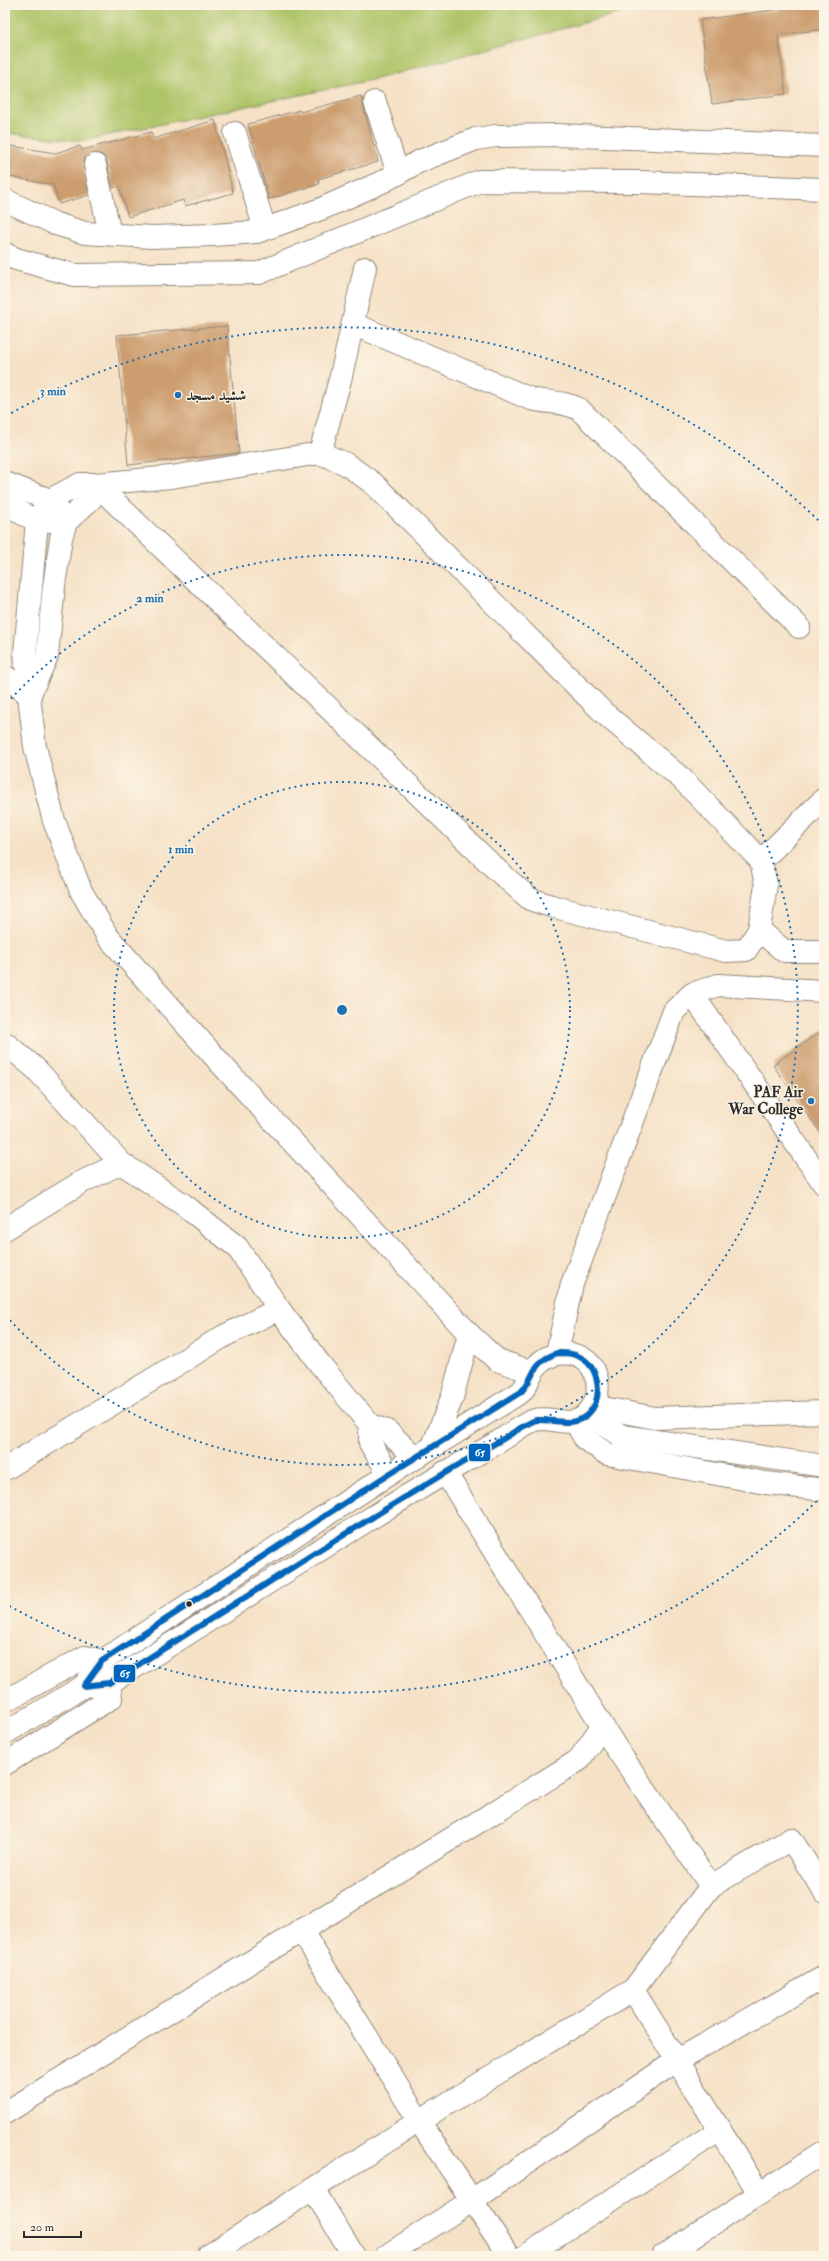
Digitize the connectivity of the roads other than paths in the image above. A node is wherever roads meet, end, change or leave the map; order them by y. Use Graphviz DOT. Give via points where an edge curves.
graph roads {
  1 [pos="375,102"];
  2 [pos="235,133"];
  3 [pos="824,146"];
  4 [pos="95,166"];
  5 [pos="398,174"];
  6 [pos="824,189"];
  7 [pos="5,200"];
  8 [pos="265,229"];
  9 [pos="110,234"];
  10 [pos="5,254"];
  11 [pos="365,268"];
  12 [pos="353,324"];
  13 [pos="320,453"];
  14 [pos="5,483"];
  15 [pos="96,484"];
  16 [pos="5,497"];
  17 [pos="50,500"];
  18 [pos="37,521"];
  19 [pos="66,522"];
  20 [pos="799,627"];
  21 [pos="5,676"];
  22 [pos="29,695"];
  23 [pos="824,799"];
  24 [pos="761,861"];
  25 [pos="759,930"];
  26 [pos="824,951"];
  27 [pos="824,991"];
  28 [pos="692,994"];
  29 [pos="5,1043"];
  30 [pos="121,1163"];
  31 [pos="824,1184"];
  32 [pos="5,1229"];
  33 [pos="279,1309"];
  34 [pos="469,1334"];
  35 [pos="557,1353"];
  36 [pos="532,1372"];
  37 [pos="824,1412"];
  38 [pos="585,1414"];
  39 [pos="370,1425"];
  40 [pos="424,1453"];
  41 [pos="824,1466"];
  42 [pos="5,1468"];
  43 [pos="445,1472"];
  44 [pos="389,1474"];
  45 [pos="824,1490"];
  46 [pos="326,1516"];
  47 [pos="342,1538"];
  48 [pos="102,1661"];
  49 [pos="109,1683"];
  50 [pos="84,1686"];
  51 [pos="5,1701"];
  52 [pos="602,1726"];
  53 [pos="5,1733"];
  54 [pos="5,1764"];
  55 [pos="712,1886"];
  56 [pos="824,1891"];
  57 [pos="301,1930"];
  58 [pos="824,1977"];
  59 [pos="633,1990"];
  60 [pos="676,2061"];
  61 [pos="5,2113"];
  62 [pos="419,2120"];
  63 [pos="720,2130"];
  64 [pos="824,2152"];
  65 [pos="312,2189"];
  66 [pos="759,2193"];
  67 [pos="471,2201"];
  68 [pos="208,2256"];
  69 [pos="354,2256"];
  70 [pos="386,2256"];
  71 [pos="508,2256"];
  72 [pos="525,2256"];
  73 [pos="663,2256"];
  1 -- 5 [label="street"];
  2 -- 8 [label="street"];
  3 -- 5 [label="street" via="572,135 496,136 455,146"];
  4 -- 9 [label="street"];
  5 -- 8 [label="street" via="321,209"];
  6 -- 10 [label="street" via="640,182 480,181 259,273 74,275 16,260"];
  7 -- 9 [label="street" via="56,224 85,232"];
  8 -- 9 [label="street" via="257,232 152,237"];
  11 -- 12 [label="street"];
  12 -- 13 [label="street"];
  12 -- 20 [label="street" via="531,399 569,404 579,409"];
  13 -- 15 [label="street" via="171,477"];
  13 -- 24 [label="street" via="346,464 374,484 605,714 682,779"];
  14 -- 17 [label="street"];
  15 -- 17 [label="street" via="80,484"];
  15 -- 19 [label="street" via="91,499"];
  15 -- 25 [label="street" via="498,872 530,899 726,951 746,950"];
  16 -- 18 [label="street" via="16,511"];
  17 -- 18 [label="street"];
  17 -- 19 [label="street"];
  18 -- 19 [label="street"];
  18 -- 22 [label="street" via="25,653"];
  19 -- 22 [label="street" via="54,586 47,656"];
  21 -- 22 [label="street"];
  22 -- 34 [label="street" via="35,747 54,821 81,891 108,937"];
  23 -- 24 [label="street"];
  24 -- 25 [label="street" via="766,884"];
  25 -- 26 [label="street" via="784,951"];
  27 -- 28 [label="street" via="718,985"];
  28 -- 31 [label="street"];
  28 -- 35 [label="street" via="674,1012 572,1284"];
  29 -- 30 [label="street" via="36,1069"];
  30 -- 32 [label="street" via="80,1183"];
  30 -- 33 [label="street" via="184,1205 237,1247"];
  33 -- 39 [label="street"];
  33 -- 42 [label="street" via="224,1336"];
  34 -- 36 [label="street" via="497,1360"];
  34 -- 40 [label="street" via="452,1398"];
  35 -- 36 [label="street" via="539,1363"];
  35 -- 38 [label="street" via="569,1353 582,1358 591,1366 598,1382 598,1394"];
  36 -- 40 [label="street" via="527,1386 521,1392"];
  37 -- 38 [label="street" via="655,1418"];
  38 -- 41 [label="street" via="622,1436"];
  38 -- 43 [label="street" via="563,1423 536,1420"];
  38 -- 45 [label="street" via="585,1438 607,1454 766,1483"];
  39 -- 40 [label="street" via="387,1431"];
  39 -- 44 [label="street" via="370,1444"];
  40 -- 44 [label="street"];
  43 -- 47 [label="street"];
  43 -- 52 [label="street"];
  44 -- 46 [label="street"];
  46 -- 47 [label="street"];
  46 -- 48 [label="street"];
  47 -- 49 [label="street"];
  48 -- 50 [label="street"];
  48 -- 51 [label="street" via="85,1657"];
  49 -- 50 [label="street"];
  49 -- 54 [label="street" via="111,1698"];
  50 -- 53 [label="street"];
  52 -- 55 [label="street"];
  52 -- 57 [label="street" via="579,1760"];
  55 -- 56 [label="street" via="791,1839"];
  55 -- 59 [label="street"];
  57 -- 61 [label="street"];
  57 -- 62 [label="street"];
  58 -- 60 [label="street"];
  59 -- 60 [label="street"];
  59 -- 62 [label="street"];
  60 -- 63 [label="street"];
  60 -- 67 [label="street"];
  62 -- 65 [label="street"];
  62 -- 67 [label="street"];
  63 -- 66 [label="street"];
  63 -- 72 [label="street"];
  64 -- 66 [label="street"];
  65 -- 68 [label="street"];
  65 -- 69 [label="street"];
  66 -- 73 [label="street"];
  67 -- 70 [label="street"];
  67 -- 71 [label="street"];
}
